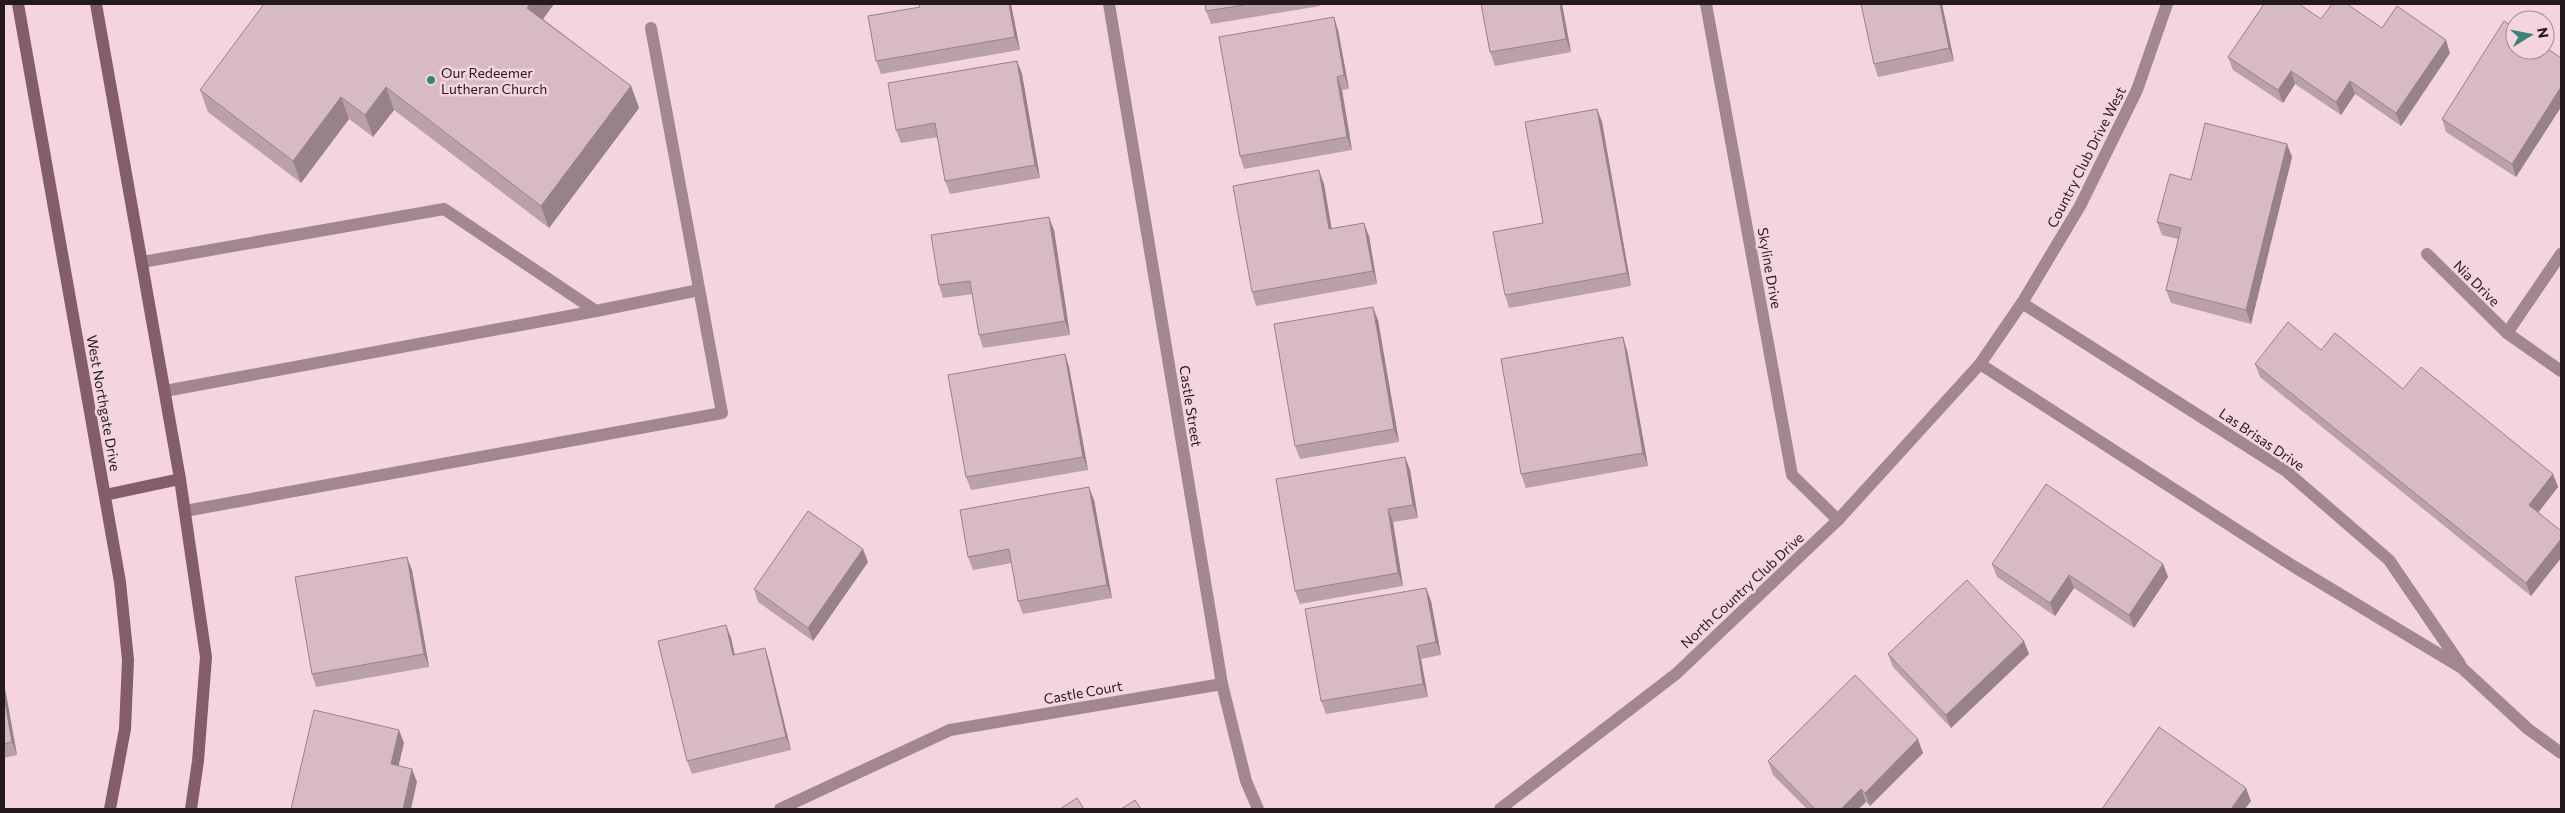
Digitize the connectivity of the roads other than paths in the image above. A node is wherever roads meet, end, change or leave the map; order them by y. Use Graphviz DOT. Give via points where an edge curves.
graph roads {
  1 [pos="18,4"];
  2 [pos="96,4"];
  3 [pos="1110,4"];
  4 [pos="1706,4"];
  5 [pos="2166,4"];
  6 [pos="651,28"];
  7 [pos="2427,254"];
  8 [pos="2561,254"];
  9 [pos="142,262"];
  10 [pos="699,290"];
  11 [pos="2022,303"];
  12 [pos="596,311"];
  13 [pos="2506,333"];
  14 [pos="1980,364"];
  15 [pos="2561,371"];
  16 [pos="165,391"];
  17 [pos="180,479"];
  18 [pos="105,495"];
  19 [pos="185,511"];
  20 [pos="1838,520"];
  21 [pos="2462,668"];
  22 [pos="1222,684"];
  23 [pos="2561,753"];
  24 [pos="110,809"];
  25 [pos="190,809"];
  26 [pos="780,809"];
  27 [pos="1258,809"];
  28 [pos="1500,809"];
  1 -- 18 [label="main road, West Northgate Drive"];
  2 -- 9 [label="main road"];
  3 -- 22 [label="street, Castle Street"];
  4 -- 20 [label="street, Skyline Drive" via="1792,475"];
  5 -- 11 [label="street, Country Club Drive West" via="2137,90 2080,206"];
  6 -- 10 [label="street"];
  7 -- 13 [label="street, Nia Drive"];
  8 -- 13 [label="street"];
  9 -- 12 [label="street" via="444,209"];
  9 -- 16 [label="main road"];
  10 -- 12 [label="street"];
  10 -- 19 [label="street" via="722,413"];
  11 -- 14 [label="street, Country Club Drive West"];
  11 -- 21 [label="street, Las Brisas Drive" via="2286,471 2389,560"];
  12 -- 16 [label="street"];
  13 -- 15 [label="street, Nia Drive"];
  14 -- 20 [label="street, North Country Club Drive"];
  14 -- 21 [label="street, Las Brisas Drive" via="2293,566"];
  16 -- 17 [label="main road"];
  17 -- 18 [label="main road"];
  17 -- 19 [label="main road"];
  18 -- 24 [label="main road, West Northgate Drive" via="120,582 128,660 125,729"];
  19 -- 25 [label="main road" via="206,657 198,762"];
  20 -- 28 [label="street, North Country Club Drive" via="1676,674"];
  21 -- 23 [label="street, Las Brisas Drive" via="2528,729"];
  22 -- 26 [label="street, Castle Court" via="950,730"];
  22 -- 27 [label="street, Castle Street" via="1246,781"];
}
